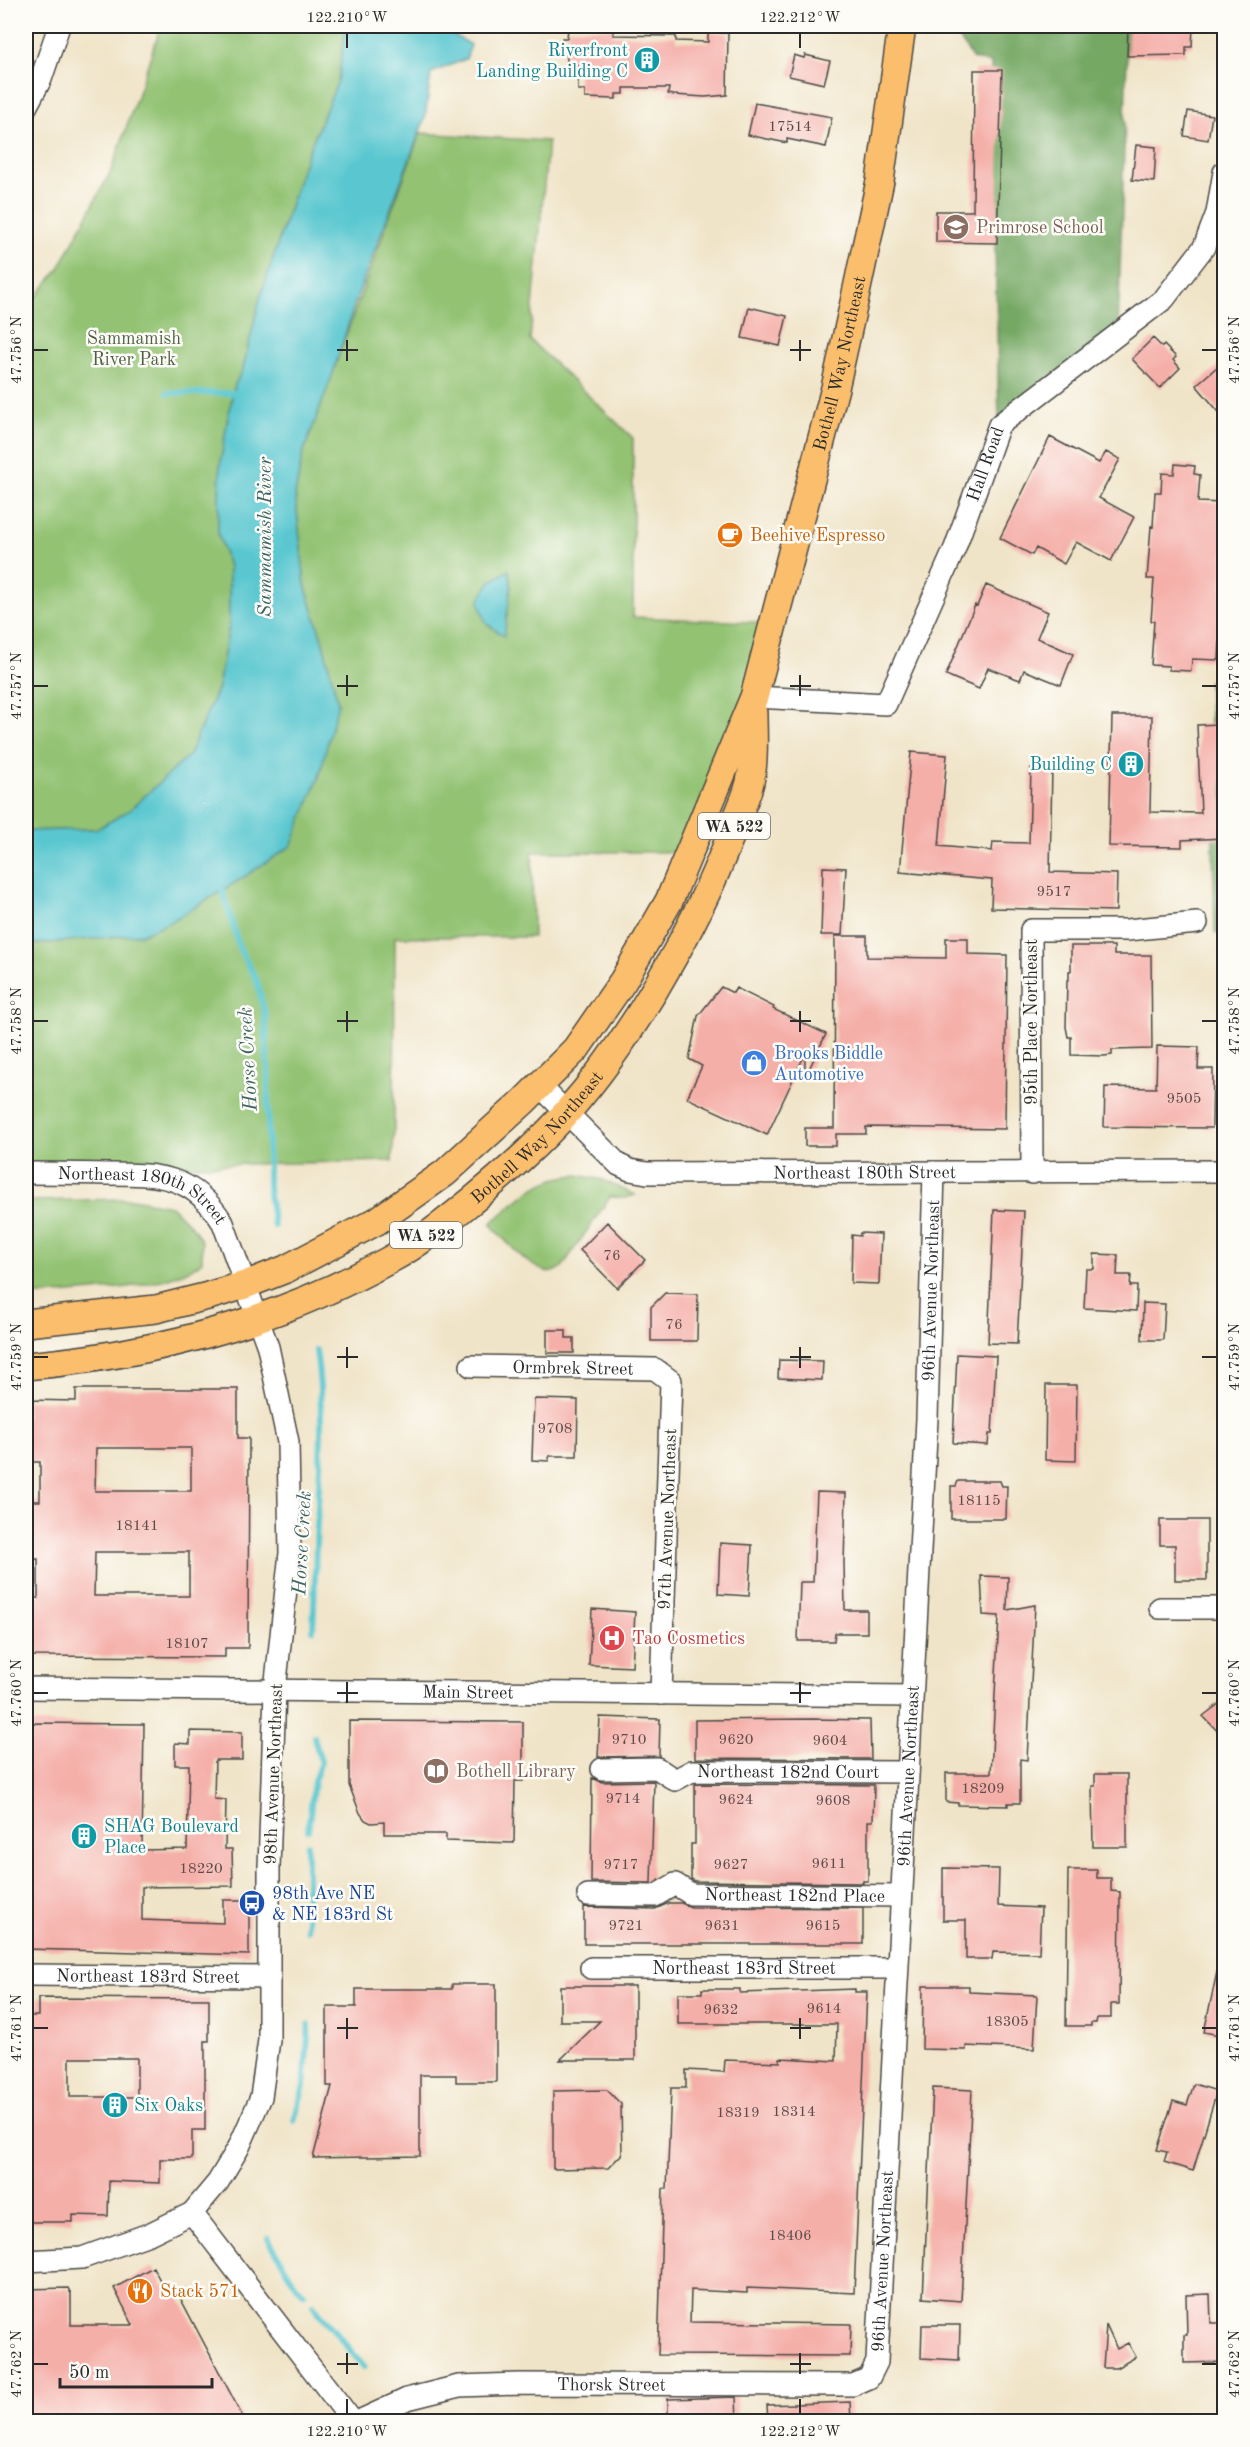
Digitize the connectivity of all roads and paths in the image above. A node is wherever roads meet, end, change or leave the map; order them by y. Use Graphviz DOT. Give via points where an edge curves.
graph roads {
  1 [pos="59,26"];
  2 [pos="902,26"];
  3 [pos="26,107"];
  4 [pos="1224,172"];
  5 [pos="754,697"];
  6 [pos="1197,923"];
  7 [pos="539,1085"];
  8 [pos="568,1112"];
  9 [pos="1224,1171"];
  10 [pos="934,1172"];
  11 [pos="26,1173"];
  12 [pos="1032,1173"];
  13 [pos="245,1285"];
  14 [pos="258,1319"];
  15 [pos="26,1323"];
  16 [pos="26,1366"];
  17 [pos="471,1366"];
  18 [pos="671,1381"];
  19 [pos="1160,1608"];
  20 [pos="1224,1608"];
  21 [pos="26,1688"];
  22 [pos="275,1690"];
  23 [pos="661,1694"];
  24 [pos="912,1696"];
  25 [pos="602,1769"];
  26 [pos="908,1772"];
  27 [pos="588,1895"];
  28 [pos="901,1896"];
  29 [pos="591,1968"];
  30 [pos="897,1968"];
  31 [pos="26,1975"];
  32 [pos="270,1977"];
  33 [pos="192,2213"];
  34 [pos="26,2261"];
  35 [pos="869,2378"];
  36 [pos="355,2421"];
  1 -- 3 [label="street" via="41,79"];
  2 -- 5 [label="main road, Bothell Way Northeast / WA 522" via="880,181 855,298"];
  4 -- 5 [label="street, Hall Road" via="1217,213 1204,248 1164,299 999,425 955,548 886,704"];
  5 -- 7 [label="main road, Bothell Way Northeast / WA 522" via="669,901 623,981 576,1049"];
  5 -- 8 [label="main road, Bothell Way Northeast / WA 522" via="751,778 722,862 647,1003"];
  6 -- 12 [label="street, 95th Place Northeast" via="1128,930 1031,930"];
  7 -- 8 [label="street, Northeast 180th Street"];
  7 -- 13 [label="main road, Bothell Way Northeast / WA 522" via="445,1173 377,1221"];
  8 -- 10 [label="street, Northeast 180th Street" via="619,1165 648,1173"];
  8 -- 14 [label="main road, Bothell Way Northeast / WA 522" via="513,1167 394,1257 328,1292"];
  9 -- 12 [label="street, Northeast 180th Street"];
  10 -- 12 [label="street, Northeast 180th Street"];
  10 -- 24 [label="street, 96th Avenue Northeast" via="927,1419"];
  11 -- 13 [label="street, Northeast 180th Street" via="152,1174 192,1189 207,1200 223,1223"];
  13 -- 14 [label="street, Northeast 180th Street"];
  13 -- 15 [label="main road, Bothell Way Northeast / WA 522" via="156,1309"];
  14 -- 16 [label="main road, Bothell Way Northeast / WA 522" via="85,1361"];
  14 -- 22 [label="street, 98th Avenue Northeast" via="268,1347 288,1442 290,1553"];
  17 -- 18 [label="street, Ormbrek Street" via="655,1370"];
  18 -- 23 [label="street, 97th Avenue Northeast"];
  19 -- 20 [label="street"];
  21 -- 22 [label="street, Main Street"];
  22 -- 23 [label="street, Main Street"];
  22 -- 32 [label="street, 98th Avenue Northeast"];
  23 -- 24 [label="street, Main Street"];
  24 -- 26 [label="street, 96th Avenue Northeast"];
  25 -- 26 [label="street, Northeast 182nd Court" via="657,1768 675,1780 692,1771"];
  26 -- 28 [label="street, 96th Avenue Northeast"];
  27 -- 28 [label="street, Northeast 182nd Place" via="655,1896 675,1884 691,1894"];
  28 -- 30 [label="street, 96th Avenue Northeast"];
  29 -- 30 [label="street, Northeast 183rd Street"];
  30 -- 35 [label="street, 96th Avenue Northeast" via="877,2351"];
  31 -- 32 [label="street, Northeast 183rd Street"];
  32 -- 33 [label="street, 98th Avenue Northeast" via="269,2040 261,2097 239,2147 218,2182"];
  33 -- 34 [label="street" via="149,2234 82,2258"];
  33 -- 36 [label="street"];
  35 -- 36 [label="street, Thorsk Street" via="853,2385 459,2386 407,2399"];
}
